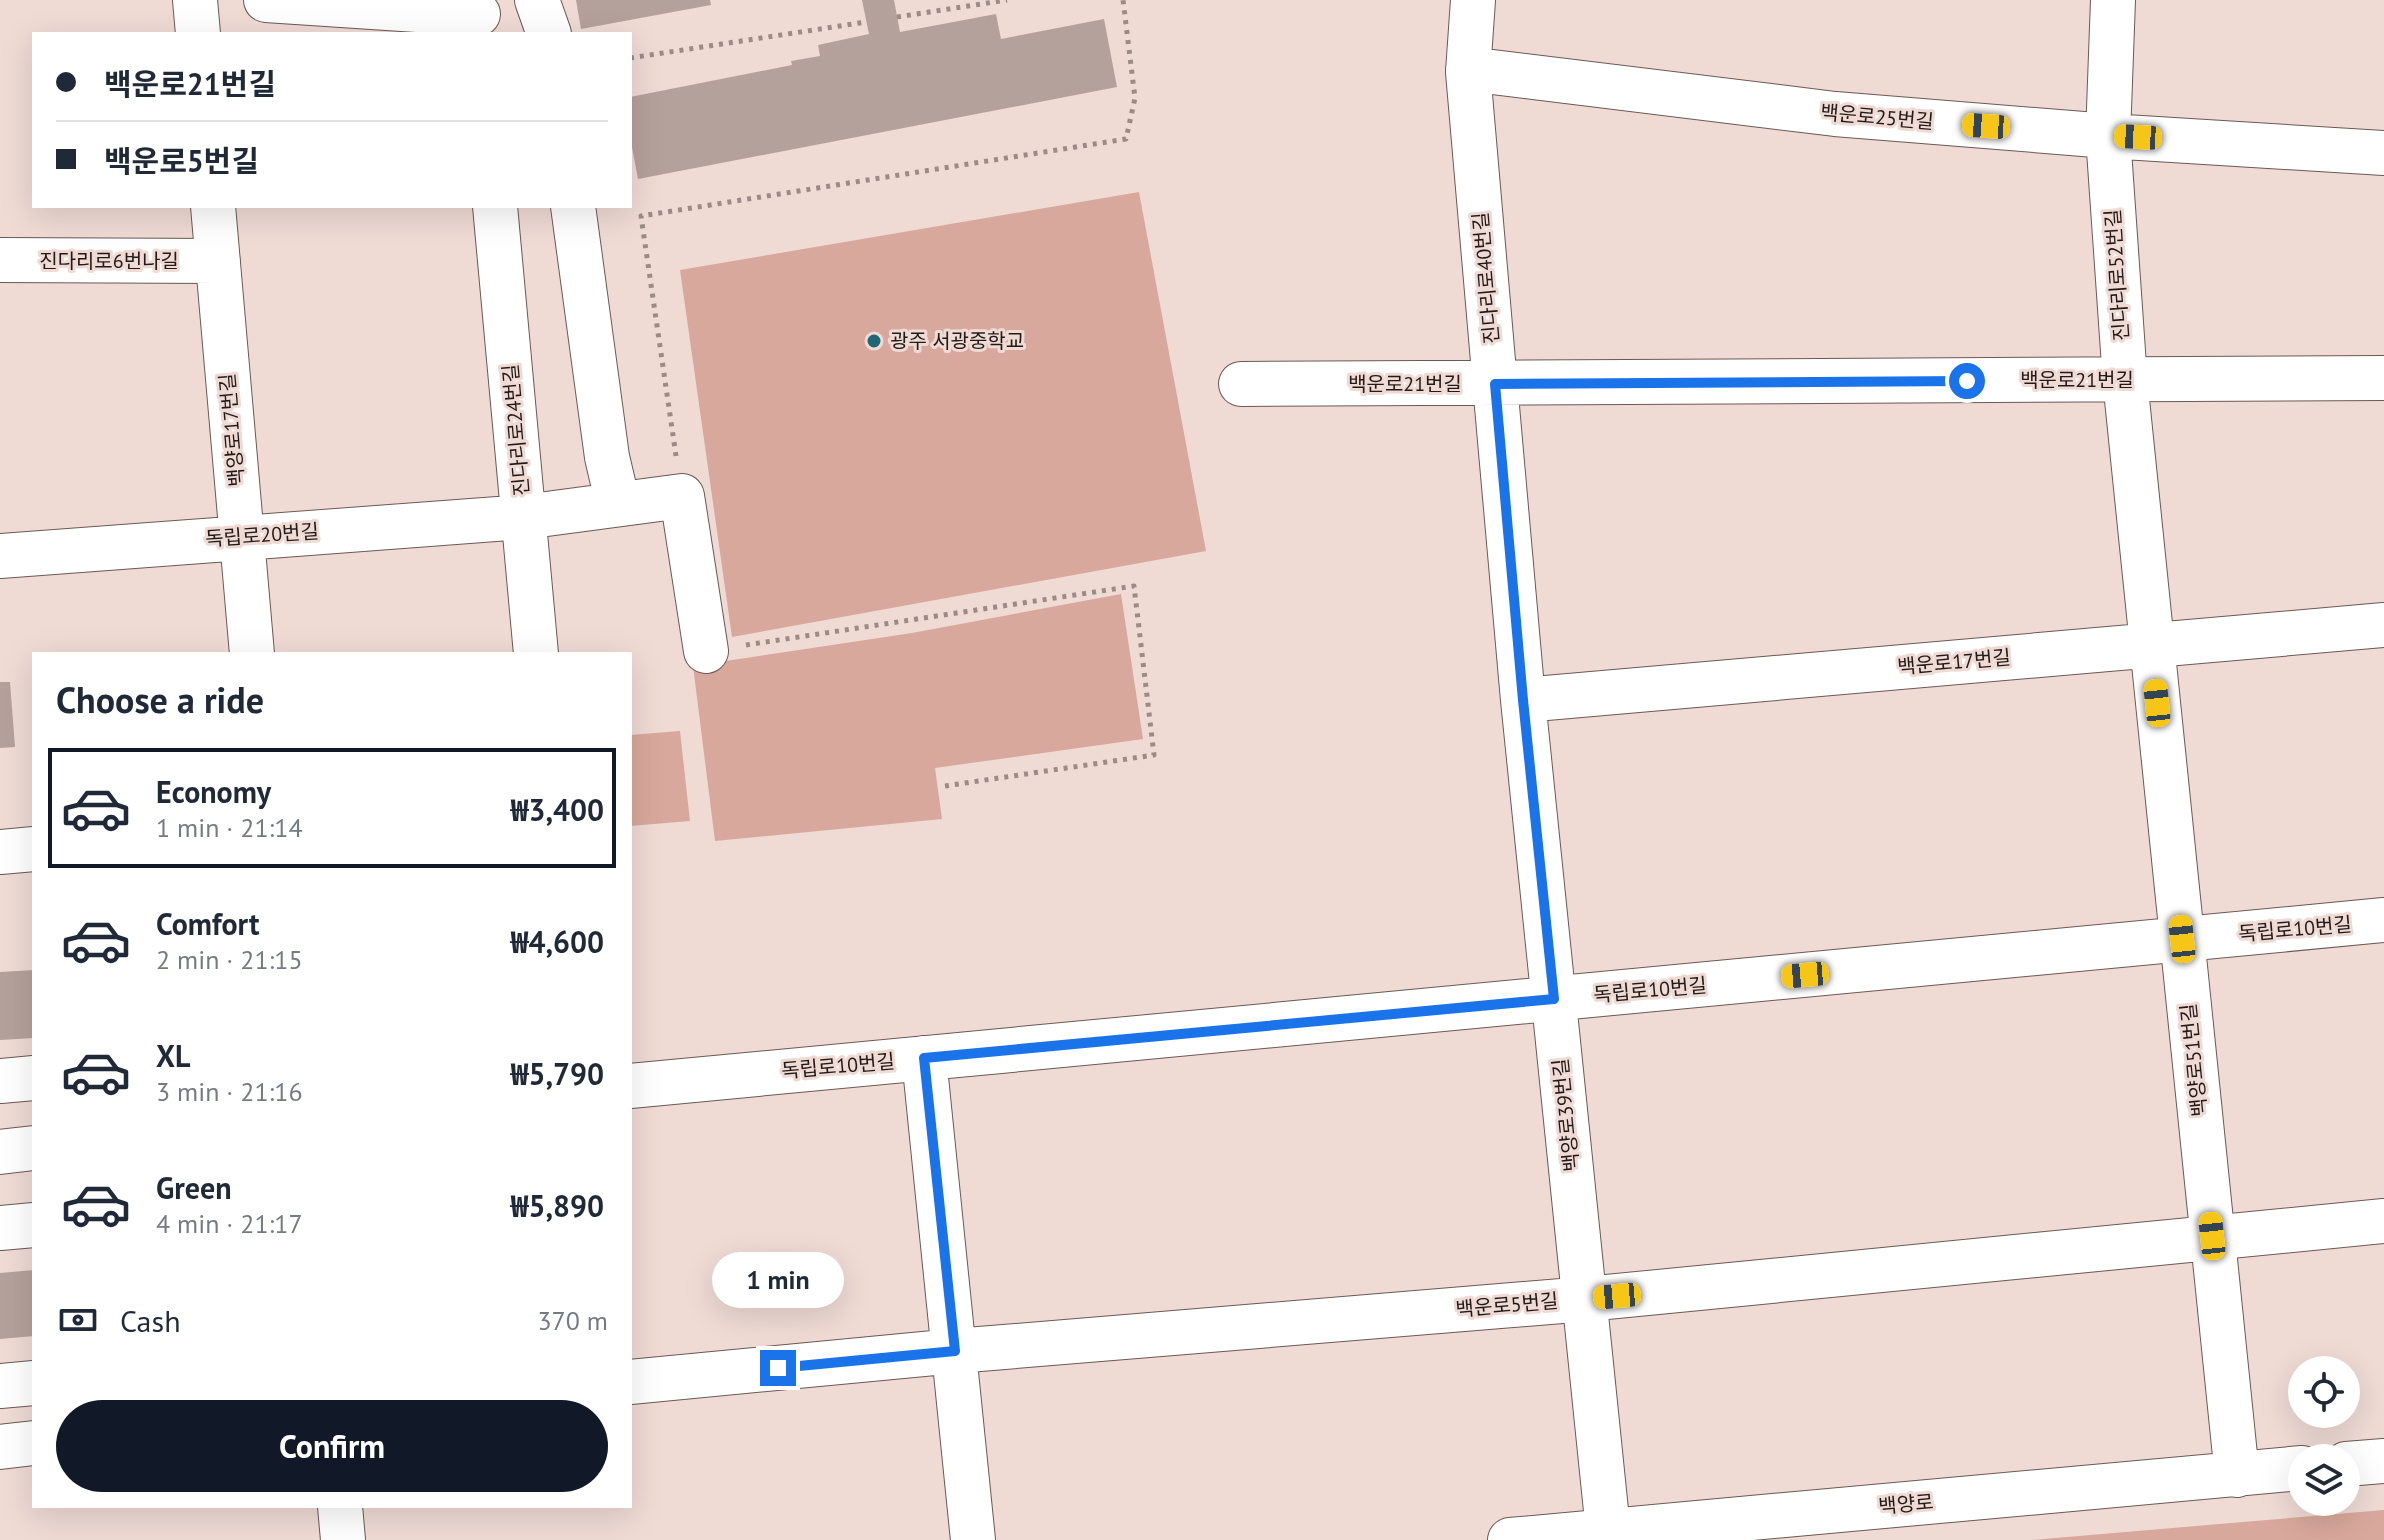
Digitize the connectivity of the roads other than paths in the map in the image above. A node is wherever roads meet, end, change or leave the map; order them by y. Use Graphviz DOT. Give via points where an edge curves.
graph roads {
  1 [pos="195,0"];
  2 [pos="266,0"];
  3 [pos="537,0"];
  4 [pos="1473,0"];
  5 [pos="2113,0"];
  6 [pos="479,16"];
  7 [pos="198,32"];
  8 [pos="548,32"];
  9 [pos="1468,69"];
  10 [pos="2108,136"];
  11 [pos="2384,153"];
  12 [pos="213,208"];
  13 [pos="495,208"];
  14 [pos="573,208"];
  15 [pos="0,260"];
  16 [pos="218,261"];
  17 [pos="2384,378"];
  18 [pos="2125,380"];
  19 [pos="1241,384"];
  20 [pos="1495,384"];
  21 [pos="618,504"];
  22 [pos="524,517"];
  23 [pos="241,536"];
  24 [pos="0,556"];
  25 [pos="2384,625"];
  26 [pos="2151,644"];
  27 [pos="706,651"];
  28 [pos="252,652"];
  29 [pos="536,652"];
  30 [pos="1523,700"];
  31 [pos="32,849"];
  32 [pos="0,852"];
  33 [pos="2384,920"];
  34 [pos="2182,939"];
  35 [pos="1554,999"];
  36 [pos="924,1058"];
  37 [pos="32,1078"];
  38 [pos="0,1081"];
  39 [pos="632,1086"];
  40 [pos="32,1148"];
  41 [pos="0,1152"];
  42 [pos="2384,1221"];
  43 [pos="32,1225"];
  44 [pos="0,1228"];
  45 [pos="2212,1236"];
  46 [pos="1586,1299"];
  47 [pos="955,1351"];
  48 [pos="632,1382"];
  49 [pos="32,1383"];
  50 [pos="0,1386"];
  51 [pos="32,1443"];
  52 [pos="0,1447"];
  53 [pos="2384,1461"];
  54 [pos="2360,1463"];
  55 [pos="2288,1470"];
  56 [pos="2237,1475"];
  57 [pos="340,1508"];
  58 [pos="1608,1530"];
  59 [pos="343,1540"];
  60 [pos="973,1540"];
  61 [pos="1510,1540"];
  1 -- 7 [label="street"];
  2 -- 6 [label="street"];
  3 -- 8 [label="street"];
  4 -- 9 [label="street, 진다리로40번길"];
  5 -- 10 [label="street, 진다리로52번길"];
  9 -- 10 [label="street, 백운로25번길" via="1835,114"];
  9 -- 20 [label="street, 진다리로40번길"];
  10 -- 11 [label="street, 백운로25번길"];
  10 -- 18 [label="street, 진다리로52번길"];
  12 -- 16 [label="street, 백양로17번길"];
  13 -- 22 [label="street, 진다리로24번길"];
  14 -- 21 [label="street"];
  15 -- 16 [label="street, 진다리로6번나길"];
  16 -- 23 [label="street, 백양로17번길"];
  17 -- 18 [label="street, 백운로21번길"];
  18 -- 20 [label="street, 백운로21번길"];
  18 -- 26 [label="street, 진다리로52번길"];
  19 -- 20 [label="street, 백운로21번길"];
  20 -- 30 [label="street, 진다리로40번길"];
  21 -- 22 [label="street, 독립로20번길"];
  21 -- 27 [label="street, 독립로20번길" via="682,496"];
  22 -- 23 [label="street, 독립로20번길"];
  22 -- 29 [label="street, 진다리로24번길"];
  23 -- 24 [label="street, 독립로20번길"];
  23 -- 28 [label="street, 백양로17번길"];
  25 -- 26 [label="street, 백운로17번길"];
  26 -- 30 [label="street, 백운로17번길"];
  26 -- 34 [label="street, 백양로51번길"];
  30 -- 35 [label="street, 백양로39번길"];
  31 -- 32 [label="street"];
  33 -- 34 [label="street, 독립로10번길"];
  34 -- 35 [label="street, 독립로10번길"];
  34 -- 45 [label="street, 백양로51번길"];
  35 -- 36 [label="street, 독립로10번길"];
  35 -- 46 [label="street, 백양로39번길"];
  36 -- 39 [label="street, 독립로10번길"];
  36 -- 47 [label="street"];
  37 -- 38 [label="street"];
  40 -- 41 [label="street"];
  42 -- 45 [label="street, 백운로5번길"];
  43 -- 44 [label="street"];
  45 -- 46 [label="street, 백운로5번길"];
  45 -- 56 [label="street, 백양로51번길"];
  46 -- 47 [label="street, 백운로5번길"];
  46 -- 58 [label="street, 백양로39번길"];
  47 -- 48 [label="street, 백운로5번길"];
  47 -- 60 [label="street"];
  49 -- 50 [label="street"];
  51 -- 52 [label="street"];
  53 -- 54 [label="street"];
  55 -- 56 [label="street, 백양로"];
  56 -- 58 [label="street, 백양로"];
  57 -- 59 [label="street"];
  58 -- 61 [label="street, 백양로"];
}
